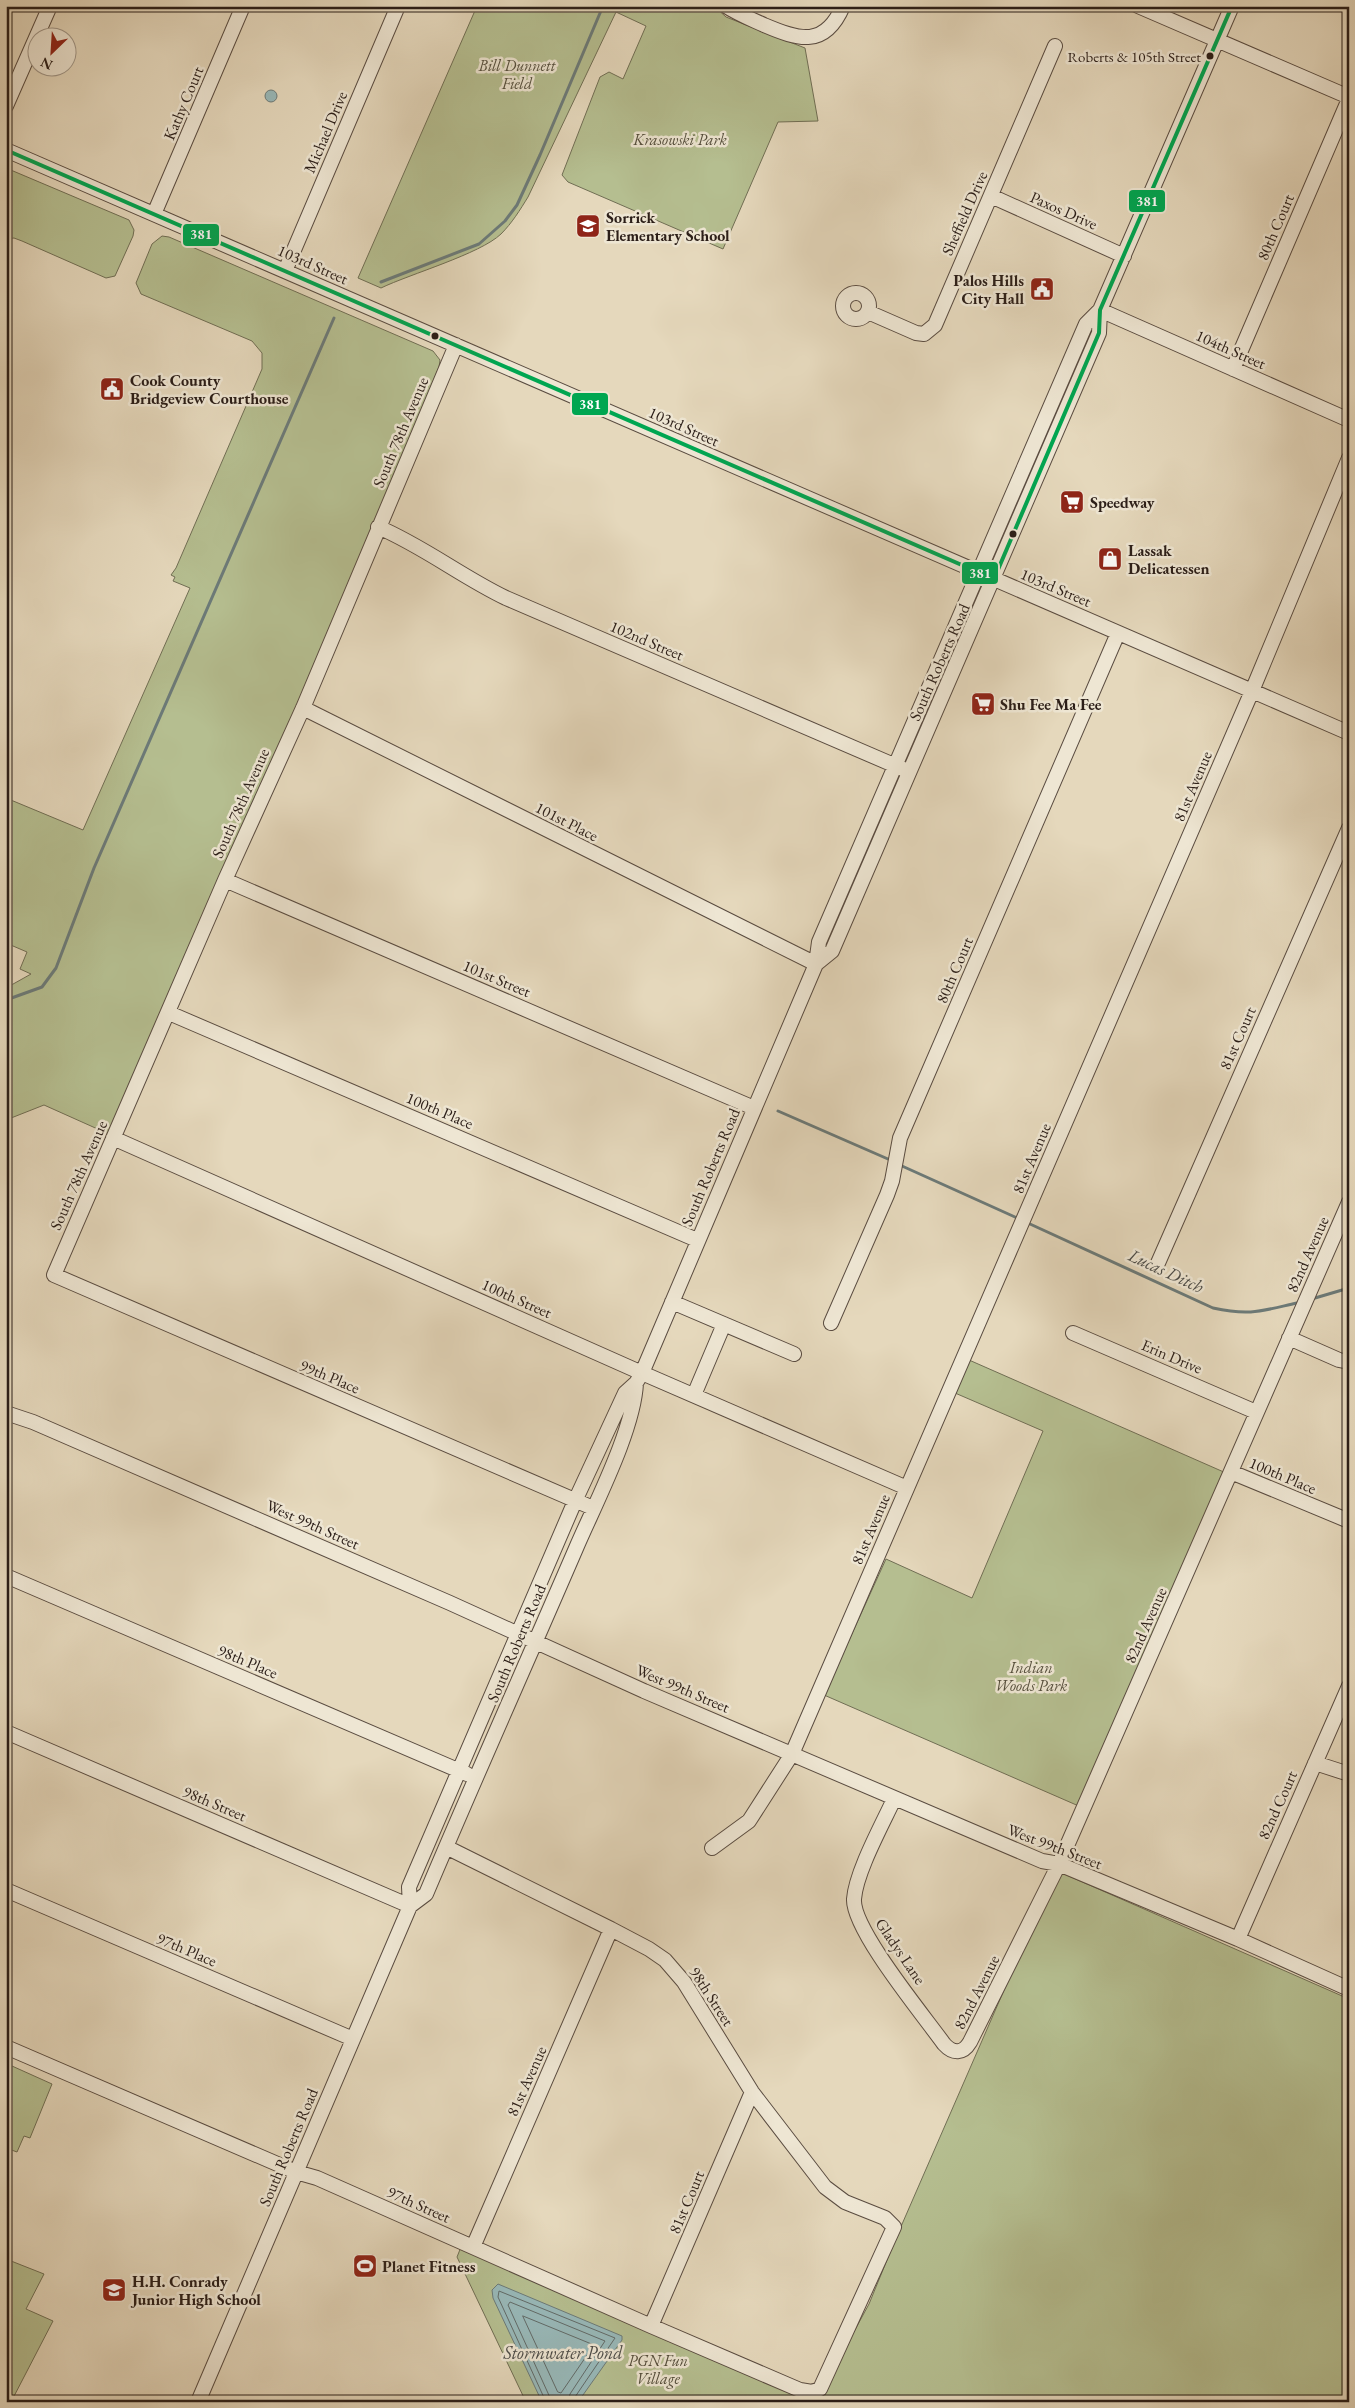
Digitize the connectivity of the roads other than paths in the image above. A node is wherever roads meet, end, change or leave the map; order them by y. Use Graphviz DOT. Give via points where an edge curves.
graph roads {
  1 [pos="50,6"];
  2 [pos="243,6"];
  3 [pos="398,6"];
  4 [pos="726,6"];
  5 [pos="843,6"];
  6 [pos="1138,6"];
  7 [pos="1232,6"];
  8 [pos="1217,40"];
  9 [pos="1055,46"];
  10 [pos="1349,98"];
  11 [pos="6,106"];
  12 [pos="6,150"];
  13 [pos="991,196"];
  14 [pos="154,214"];
  15 [pos="1124,256"];
  16 [pos="285,271"];
  17 [pos="1100,310"];
  18 [pos="868,312"];
  19 [pos="456,346"];
  20 [pos="1233,369"];
  21 [pos="1349,420"];
  22 [pos="1349,458"];
  23 [pos="378,527"];
  24 [pos="978,572"];
  25 [pos="994,579"];
  26 [pos="1118,633"];
  27 [pos="1252,691"];
  28 [pos="302,708"];
  29 [pos="1349,733"];
  30 [pos="895,766"];
  31 [pos="910,772"];
  32 [pos="1349,828"];
  33 [pos="225,880"];
  34 [pos="816,964"];
  35 [pos="169,1012"];
  36 [pos="754,1108"];
  37 [pos="113,1138"];
  38 [pos="1349,1202"];
  39 [pos="697,1240"];
  40 [pos="1158,1263"];
  41 [pos="54,1275"];
  42 [pos="672,1302"];
  43 [pos="831,1323"];
  44 [pos="724,1324"];
  45 [pos="1073,1333"];
  46 [pos="1289,1338"];
  47 [pos="794,1354"];
  48 [pos="1349,1362"];
  49 [pos="639,1378"];
  50 [pos="694,1395"];
  51 [pos="1256,1412"];
  52 [pos="6,1413"];
  53 [pos="1231,1472"];
  54 [pos="907,1488"];
  55 [pos="576,1501"];
  56 [pos="593,1508"];
  57 [pos="1349,1521"];
  58 [pos="6,1576"];
  59 [pos="519,1635"];
  60 [pos="536,1642"];
  61 [pos="1349,1686"];
  62 [pos="6,1732"];
  63 [pos="792,1754"];
  64 [pos="1315,1763"];
  65 [pos="460,1771"];
  66 [pos="1349,1774"];
  67 [pos="476,1778"];
  68 [pos="894,1799"];
  69 [pos="446,1847"];
  70 [pos="712,1848"];
  71 [pos="1059,1864"];
  72 [pos="6,1890"];
  73 [pos="410,1906"];
  74 [pos="611,1929"];
  75 [pos="1238,1939"];
  76 [pos="1349,1989"];
  77 [pos="353,2039"];
  78 [pos="6,2047"];
  79 [pos="959,2052"];
  80 [pos="752,2092"];
  81 [pos="296,2172"];
  82 [pos="473,2247"];
  83 [pos="651,2326"];
  84 [pos="816,2391"];
  85 [pos="198,2402"];
  1 -- 11 [label="street"];
  2 -- 14 [label="street, Kathy Court"];
  3 -- 16 [label="street, Michael Drive"];
  4 -- 5 [label="street" via="800,38 820,34 836,22"];
  6 -- 8 [label="street"];
  7 -- 8 [label="street, South Roberts Road"];
  8 -- 10 [label="street"];
  8 -- 15 [label="street, South Roberts Road"];
  9 -- 13 [label="street, Sheffield Drive"];
  10 -- 20 [label="street, 80th Court"];
  12 -- 14 [label="street, 103rd Street"];
  13 -- 15 [label="street, Paxos Drive"];
  13 -- 18 [label="street, Sheffield Drive" via="939,318 930,331 916,333"];
  14 -- 16 [label="street, 103rd Street"];
  15 -- 17 [label="street, South Roberts Road"];
  16 -- 19 [label="street, 103rd Street"];
  17 -- 20 [label="street, 104th Street"];
  17 -- 24 [label="street, South Roberts Road" via="1086,324"];
  17 -- 25 [label="street, South Roberts Road" via="1098,333"];
  19 -- 23 [label="street, South 78th Avenue"];
  19 -- 24 [label="street, 103rd Street"];
  20 -- 21 [label="street, 104th Street"];
  22 -- 27 [label="street, 81st Avenue"];
  23 -- 28 [label="street, South 78th Avenue"];
  23 -- 30 [label="street, 102nd Street" via="427,550 494,592"];
  24 -- 25 [label="street, 103rd Street"];
  24 -- 30 [label="street, South Roberts Road"];
  25 -- 26 [label="street, 103rd Street"];
  25 -- 31 [label="street, South Roberts Road"];
  26 -- 27 [label="street, 103rd Street"];
  26 -- 43 [label="street, 80th Court" via="900,1138 887,1196"];
  27 -- 29 [label="street, 103rd Street"];
  27 -- 54 [label="street, 81st Avenue"];
  28 -- 33 [label="street, South 78th Avenue"];
  28 -- 34 [label="street, 101st Place"];
  30 -- 31 [label="street, 102nd Street"];
  30 -- 34 [label="street, South Roberts Road" via="819,942"];
  31 -- 34 [label="street, South Roberts Road" via="832,951"];
  32 -- 40 [label="street, 81st Court"];
  33 -- 35 [label="street, South 78th Avenue"];
  33 -- 36 [label="street, 101st Street"];
  34 -- 36 [label="street, South Roberts Road"];
  35 -- 37 [label="street, South 78th Avenue"];
  35 -- 39 [label="street, 100th Place"];
  36 -- 39 [label="street, South Roberts Road"];
  37 -- 41 [label="street, South 78th Avenue"];
  37 -- 49 [label="street, 100th Street"];
  38 -- 46 [label="street, 82nd Avenue"];
  39 -- 42 [label="street, South Roberts Road"];
  41 -- 55 [label="street, 99th Place"];
  42 -- 44 [label="street"];
  42 -- 49 [label="street, South Roberts Road"];
  44 -- 47 [label="street"];
  44 -- 50 [label="street"];
  45 -- 51 [label="street, Erin Drive"];
  46 -- 48 [label="street"];
  46 -- 51 [label="street, 82nd Avenue"];
  49 -- 50 [label="street, 100th Street"];
  49 -- 55 [label="street, South Roberts Road" via="625,1393"];
  49 -- 56 [label="street, South Roberts Road" via="636,1401"];
  50 -- 54 [label="street, 100th Street"];
  51 -- 53 [label="street, 82nd Avenue"];
  52 -- 59 [label="street, West 99th Street"];
  53 -- 57 [label="street, 100th Place"];
  53 -- 71 [label="street, 82nd Avenue"];
  54 -- 63 [label="street, 81st Avenue"];
  55 -- 56 [label="street, 99th Place"];
  55 -- 59 [label="street, South Roberts Road"];
  56 -- 60 [label="street, South Roberts Road"];
  58 -- 65 [label="street, 98th Place"];
  59 -- 60 [label="street, West 99th Street"];
  59 -- 65 [label="street, South Roberts Road"];
  60 -- 63 [label="street, West 99th Street"];
  60 -- 67 [label="street, South Roberts Road"];
  61 -- 64 [label="street, 82nd Court"];
  62 -- 73 [label="street, 98th Street"];
  63 -- 68 [label="street, West 99th Street"];
  63 -- 70 [label="street, 81st Avenue" via="749,1821"];
  64 -- 66 [label="street"];
  64 -- 75 [label="street, 82nd Court"];
  65 -- 67 [label="street, 98th Place"];
  65 -- 73 [label="street, South Roberts Road" via="409,1887"];
  67 -- 69 [label="street, South Roberts Road"];
  68 -- 71 [label="street, West 99th Street" via="1042,1862"];
  68 -- 79 [label="street, Gladys Lane" via="858,1881 854,1908 865,1933 944,2044"];
  69 -- 73 [label="street, South Roberts Road" via="426,1894"];
  69 -- 74 [label="street, 98th Street"];
  71 -- 75 [label="street, West 99th Street"];
  71 -- 79 [label="street, 82nd Avenue" via="970,2042 964,2051"];
  72 -- 77 [label="street, 97th Place"];
  73 -- 77 [label="street, South Roberts Road"];
  74 -- 80 [label="street, 98th Street" via="649,1948 672,1967"];
  74 -- 82 [label="street, 81st Avenue"];
  75 -- 76 [label="street, West 99th Street"];
  77 -- 81 [label="street, South Roberts Road"];
  78 -- 81 [label="street, 97th Street"];
  80 -- 83 [label="street, 81st Court"];
  80 -- 84 [label="street, 98th Street" via="825,2187 846,2202 885,2218 894,2227 825,2382"];
  81 -- 82 [label="street, 97th Street" via="317,2178"];
  81 -- 85 [label="street, South Roberts Road"];
  82 -- 83 [label="street, 97th Street"];
  83 -- 84 [label="street, 97th Street" via="800,2390"];
}
